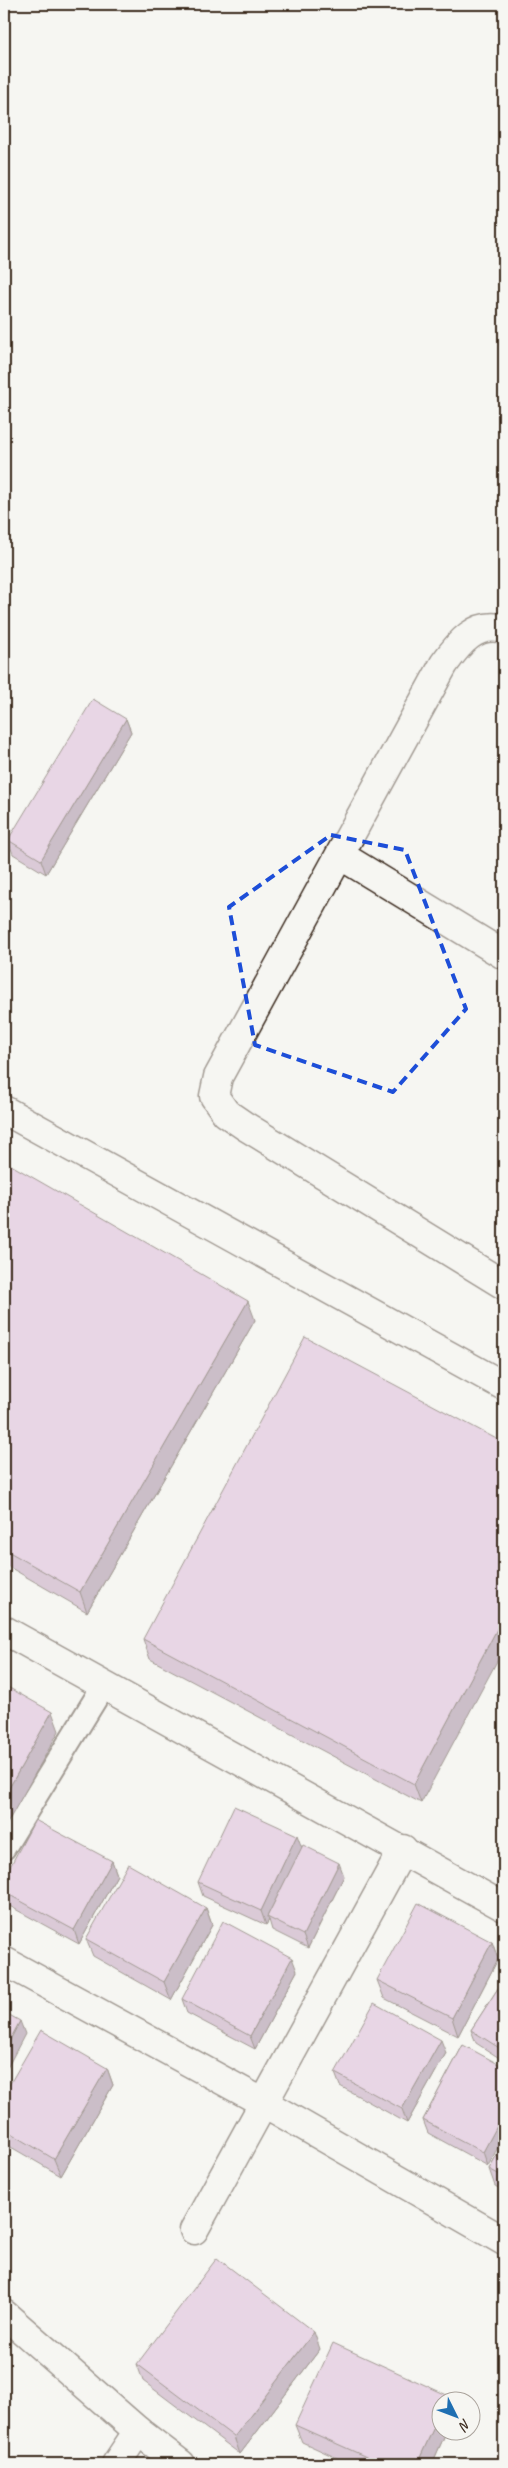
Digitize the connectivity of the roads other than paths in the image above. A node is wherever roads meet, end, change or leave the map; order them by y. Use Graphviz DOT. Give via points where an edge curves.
graph roads {
  1 [pos="504,629"];
  2 [pos="340,855"];
  3 [pos="504,956"];
  4 [pos="4,1110"];
  5 [pos="504,1285"];
  6 [pos="504,1386"];
  7 [pos="4,1630"];
  8 [pos="104,1685"];
  9 [pos="4,1848"];
  10 [pos="403,1849"];
  11 [pos="504,1907"];
  12 [pos="4,1961"];
  13 [pos="264,2103"];
  14 [pos="194,2230"];
  15 [pos="504,2240"];
  16 [pos="4,2314"];
  17 [pos="138,2431"];
  18 [pos="116,2464"];
  19 [pos="180,2464"];
  1 -- 2 [label="street" via="475,630 457,646 444,664"];
  2 -- 3 [label="street"];
  2 -- 5 [label="street" via="218,1077 214,1096 226,1113 245,1126"];
  4 -- 6 [label="street"];
  7 -- 8 [label="street"];
  8 -- 9 [label="lane"];
  8 -- 10 [label="street"];
  10 -- 11 [label="street"];
  10 -- 13 [label="street"];
  12 -- 13 [label="street"];
  13 -- 14 [label="street"];
  13 -- 15 [label="street"];
  16 -- 17 [label="street"];
  17 -- 18 [label="street"];
  17 -- 19 [label="street"];
}
